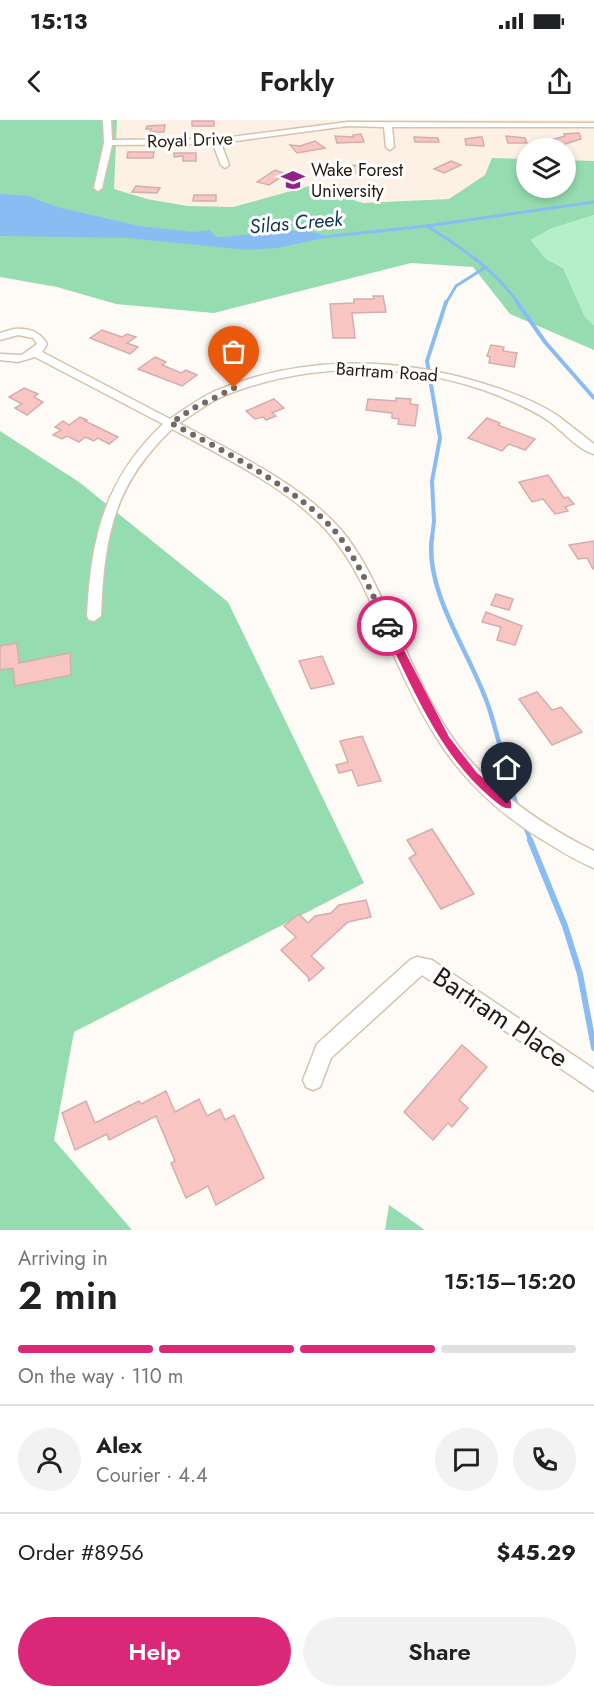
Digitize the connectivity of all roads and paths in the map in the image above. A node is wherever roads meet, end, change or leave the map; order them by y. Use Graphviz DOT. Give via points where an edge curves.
graph roads {
  1 [pos="107,120"];
  2 [pos="388,124"];
  3 [pos="594,125"];
  4 [pos="216,141"];
  5 [pos="108,143"];
  6 [pos="390,147"];
  7 [pos="225,165"];
  8 [pos="98,188"];
  9 [pos="0,337"];
  10 [pos="35,353"];
  11 [pos="0,357"];
  12 [pos="171,423"];
  13 [pos="594,450"];
  14 [pos="93,616"];
  15 [pos="594,860"];
  16 [pos="313,1080"];
  17 [pos="594,1081"];
  1 -- 5 [label="street"];
  2 -- 3 [label="street, Royal Drive"];
  2 -- 4 [label="street, Royal Drive" via="322,126"];
  2 -- 6 [label="street"];
  4 -- 5 [label="street, Royal Drive"];
  4 -- 7 [label="street"];
  5 -- 8 [label="street"];
  9 -- 10 [label="street" via="18,332 34,334 42,344"];
  10 -- 11 [label="street" via="21,358"];
  10 -- 12 [label="street"];
  12 -- 13 [label="street, Bartram Road" via="252,382 324,369 383,368 452,377 506,394 550,418"];
  12 -- 14 [label="street, Bartram Road" via="142,454 110,508 99,543"];
  12 -- 15 [label="street" via="260,474 326,522 365,580 442,736 460,762 512,808"];
  16 -- 17 [label="street, Bartram Place" via="324,1051 417,966 424,966"];
}
